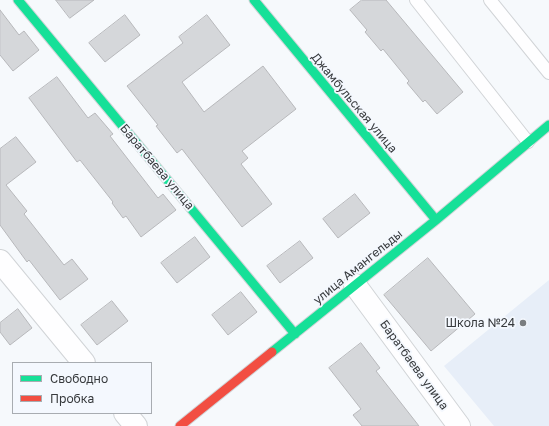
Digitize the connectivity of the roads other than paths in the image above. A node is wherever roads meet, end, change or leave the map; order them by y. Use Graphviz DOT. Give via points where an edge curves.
graph roads {
  1 [pos="18,0"];
  2 [pos="254,0"];
  3 [pos="416,0"];
  4 [pos="490,0"];
  5 [pos="549,73"];
  6 [pos="549,125"];
  7 [pos="528,142"];
  8 [pos="436,220"];
  9 [pos="0,261"];
  10 [pos="355,285"];
  11 [pos="295,334"];
  12 [pos="83,362"];
  13 [pos="126,414"];
  14 [pos="136,426"];
  15 [pos="180,426"];
  16 [pos="459,426"];
  1 -- 11 [label="street, Баратбаева улица"];
  2 -- 8 [label="street, Джамбульская улица"];
  3 -- 7 [label="lane"];
  4 -- 5 [label="lane"];
  6 -- 7 [label="street, улица Амангельды"];
  7 -- 8 [label="street, улица Амангельды"];
  8 -- 10 [label="street, улица Амангельды"];
  9 -- 12 [label="street"];
  10 -- 11 [label="street, улица Амангельды"];
  10 -- 16 [label="street, Баратбаева улица"];
  11 -- 15 [label="street, улица Амангельды"];
  13 -- 14 [label="street"];
}
